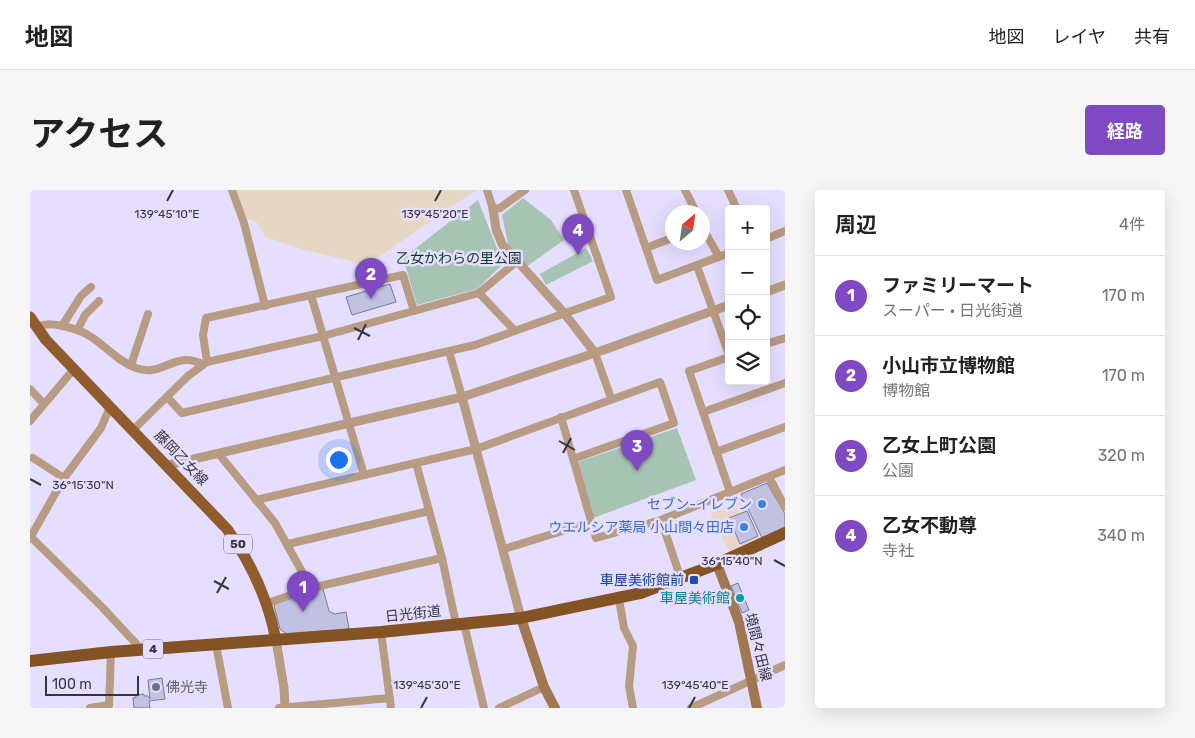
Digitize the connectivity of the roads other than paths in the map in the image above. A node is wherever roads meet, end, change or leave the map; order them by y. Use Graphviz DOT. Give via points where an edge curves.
graph roads {
  1 [pos="232,190"];
  2 [pos="487,190"];
  3 [pos="525,190"];
  4 [pos="574,190"];
  5 [pos="628,190"];
  6 [pos="685,190"];
  7 [pos="728,190"];
  8 [pos="692,205"];
  9 [pos="736,205"];
  10 [pos="494,209"];
  11 [pos="785,231"];
  12 [pos="770,237"];
  13 [pos="665,241"];
  14 [pos="710,241"];
  15 [pos="646,248"];
  16 [pos="725,255"];
  17 [pos="719,257"];
  18 [pos="516,262"];
  19 [pos="697,266"];
  20 [pos="785,285"];
  21 [pos="91,287"];
  22 [pos="770,291"];
  23 [pos="479,293"];
  24 [pos="311,295"];
  25 [pos="99,301"];
  26 [pos="265,306"];
  27 [pos="725,307"];
  28 [pos="414,311"];
  29 [pos="713,311"];
  30 [pos="564,313"];
  31 [pos="148,314"];
  32 [pos="30,317"];
  33 [pos="62,326"];
  34 [pos="36,327"];
  35 [pos="78,329"];
  36 [pos="515,331"];
  37 [pos="323,336"];
  38 [pos="785,338"];
  39 [pos="770,343"];
  40 [pos="725,345"];
  41 [pos="450,351"];
  42 [pos="594,353"];
  43 [pos="725,358"];
  44 [pos="205,363"];
  45 [pos="131,365"];
  46 [pos="74,369"];
  47 [pos="336,377"];
  48 [pos="785,383"];
  49 [pos="30,389"];
  50 [pos="167,397"];
  51 [pos="462,397"];
  52 [pos="611,398"];
  53 [pos="44,404"];
  54 [pos="110,406"];
  55 [pos="703,412"];
  56 [pos="560,417"];
  57 [pos="30,421"];
  58 [pos="349,422"];
  59 [pos="785,427"];
  60 [pos="133,430"];
  61 [pos="476,449"];
  62 [pos="716,452"];
  63 [pos="218,453"];
  64 [pos="33,458"];
  65 [pos="573,459"];
  66 [pos="416,463"];
  67 [pos="168,465"];
  68 [pos="785,470"];
  69 [pos="364,475"];
  70 [pos="769,477"];
  71 [pos="64,478"];
  72 [pos="730,492"];
  73 [pos="256,500"];
  74 [pos="785,507"];
  75 [pos="429,511"];
  76 [pos="661,520"];
  77 [pos="591,522"];
  78 [pos="785,533"];
  79 [pos="30,538"];
  80 [pos="288,544"];
  81 [pos="504,549"];
  82 [pos="442,558"];
  83 [pos="717,564"];
  84 [pos="682,578"];
  85 [pos="311,588"];
  86 [pos="619,599"];
  87 [pos="268,604"];
  88 [pos="521,618"];
  89 [pos="460,624"];
  90 [pos="381,632"];
  91 [pos="276,640"];
  92 [pos="216,645"];
  93 [pos="141,650"];
  94 [pos="111,652"];
  95 [pos="30,661"];
  96 [pos="785,664"];
  97 [pos="752,681"];
  98 [pos="544,687"];
  99 [pos="390,698"];
  100 [pos="90,708"];
  101 [pos="228,708"];
  102 [pos="283,708"];
  103 [pos="391,708"];
  104 [pos="484,708"];
  105 [pos="499,708"];
  106 [pos="555,708"];
  107 [pos="633,708"];
  108 [pos="691,708"];
  109 [pos="757,708"];
  1 -- 26 [label="street" via="244,223"];
  2 -- 10 [label="street"];
  3 -- 10 [label="street"];
  4 -- 30 [label="street" via="611,297"];
  5 -- 15 [label="street"];
  6 -- 8 [label="street"];
  7 -- 9 [label="street"];
  10 -- 18 [label="street" via="499,238"];
  11 -- 12 [label="street"];
  13 -- 15 [label="street"];
  14 -- 17 [label="street"];
  15 -- 19 [label="street" via="657,280"];
  16 -- 17 [label="street"];
  17 -- 19 [label="street"];
  18 -- 23 [label="street"];
  18 -- 30 [label="street"];
  19 -- 29 [label="street"];
  20 -- 22 [label="street"];
  21 -- 33 [label="street" via="80,296"];
  23 -- 28 [label="street"];
  23 -- 36 [label="street"];
  24 -- 26 [label="street"];
  24 -- 28 [label="street" via="403,274"];
  24 -- 37 [label="street"];
  25 -- 35 [label="street" via="85,315"];
  26 -- 44 [label="street" via="206,318 203,335"];
  27 -- 29 [label="street"];
  28 -- 37 [label="street"];
  29 -- 40 [label="street"];
  29 -- 42 [label="street"];
  30 -- 36 [label="street"];
  30 -- 42 [label="street"];
  31 -- 45 [label="street"];
  32 -- 34 [label="main road, 藤岡乙女線 / 50"];
  33 -- 34 [label="street" via="47,324"];
  33 -- 35 [label="street"];
  34 -- 46 [label="main road, 藤岡乙女線 / 50"];
  35 -- 45 [label="street" via="93,336"];
  36 -- 41 [label="street"];
  37 -- 44 [label="street"];
  37 -- 47 [label="street"];
  38 -- 39 [label="street"];
  41 -- 47 [label="street"];
  41 -- 51 [label="street"];
  42 -- 51 [label="street"];
  42 -- 52 [label="street"];
  43 -- 55 [label="street" via="689,371"];
  44 -- 45 [label="street" via="188,360 159,370"];
  44 -- 50 [label="street"];
  46 -- 53 [label="street"];
  46 -- 54 [label="main road, 藤岡乙女線 / 50"];
  47 -- 50 [label="street" via="182,412"];
  47 -- 58 [label="street"];
  48 -- 55 [label="street"];
  49 -- 53 [label="street"];
  50 -- 60 [label="street"];
  51 -- 58 [label="street"];
  51 -- 61 [label="street"];
  52 -- 56 [label="street"];
  52 -- 65 [label="street" via="660,382 674,423"];
  53 -- 57 [label="street"];
  54 -- 60 [label="main road, 藤岡乙女線 / 50"];
  54 -- 71 [label="street" via="102,428"];
  55 -- 62 [label="street"];
  56 -- 61 [label="street"];
  56 -- 65 [label="street"];
  58 -- 63 [label="street"];
  58 -- 69 [label="street"];
  59 -- 62 [label="street"];
  60 -- 67 [label="main road, 藤岡乙女線 / 50"];
  61 -- 66 [label="street"];
  61 -- 81 [label="street"];
  62 -- 72 [label="street"];
  63 -- 67 [label="street"];
  63 -- 73 [label="street"];
  64 -- 71 [label="street"];
  65 -- 77 [label="street"];
  66 -- 69 [label="street"];
  66 -- 75 [label="street"];
  67 -- 87 [label="main road, 藤岡乙女線 / 50" via="227,529 245,554"];
  68 -- 70 [label="street"];
  69 -- 73 [label="street"];
  70 -- 72 [label="street"];
  70 -- 74 [label="street"];
  71 -- 79 [label="street"];
  72 -- 76 [label="street"];
  73 -- 80 [label="street"];
  75 -- 80 [label="street"];
  75 -- 82 [label="street"];
  76 -- 77 [label="street" via="596,538"];
  76 -- 84 [label="street"];
  77 -- 81 [label="street"];
  78 -- 83 [label="highway, 日光街道 / 4"];
  79 -- 93 [label="street" via="103,608"];
  80 -- 85 [label="street"];
  81 -- 88 [label="street"];
  82 -- 85 [label="street"];
  82 -- 89 [label="street"];
  83 -- 84 [label="highway, 日光街道 / 4"];
  83 -- 97 [label="main road, 境間々田線" via="739,622"];
  84 -- 86 [label="highway, 日光街道 / 4"];
  85 -- 87 [label="street"];
  86 -- 88 [label="highway, 日光街道 / 4"];
  86 -- 107 [label="street" via="624,628 633,646 629,686"];
  87 -- 91 [label="main road, 藤岡乙女線 / 50"];
  88 -- 89 [label="highway, 日光街道 / 4"];
  88 -- 98 [label="main road"];
  89 -- 90 [label="highway, 日光街道 / 4"];
  89 -- 104 [label="street"];
  90 -- 91 [label="highway, 日光街道 / 4"];
  90 -- 99 [label="street"];
  91 -- 92 [label="highway, 日光街道 / 4"];
  91 -- 102 [label="street" via="284,688"];
  92 -- 93 [label="highway, 日光街道 / 4"];
  92 -- 101 [label="street"];
  93 -- 94 [label="highway, 日光街道 / 4"];
  94 -- 95 [label="highway, 日光街道 / 4"];
  94 -- 100 [label="street" via="109,705"];
  96 -- 97 [label="street"];
  97 -- 108 [label="street"];
  97 -- 109 [label="main road, 境間々田線"];
  98 -- 105 [label="street"];
  98 -- 106 [label="main road"];
  99 -- 102 [label="street"];
  99 -- 103 [label="street"];
}
